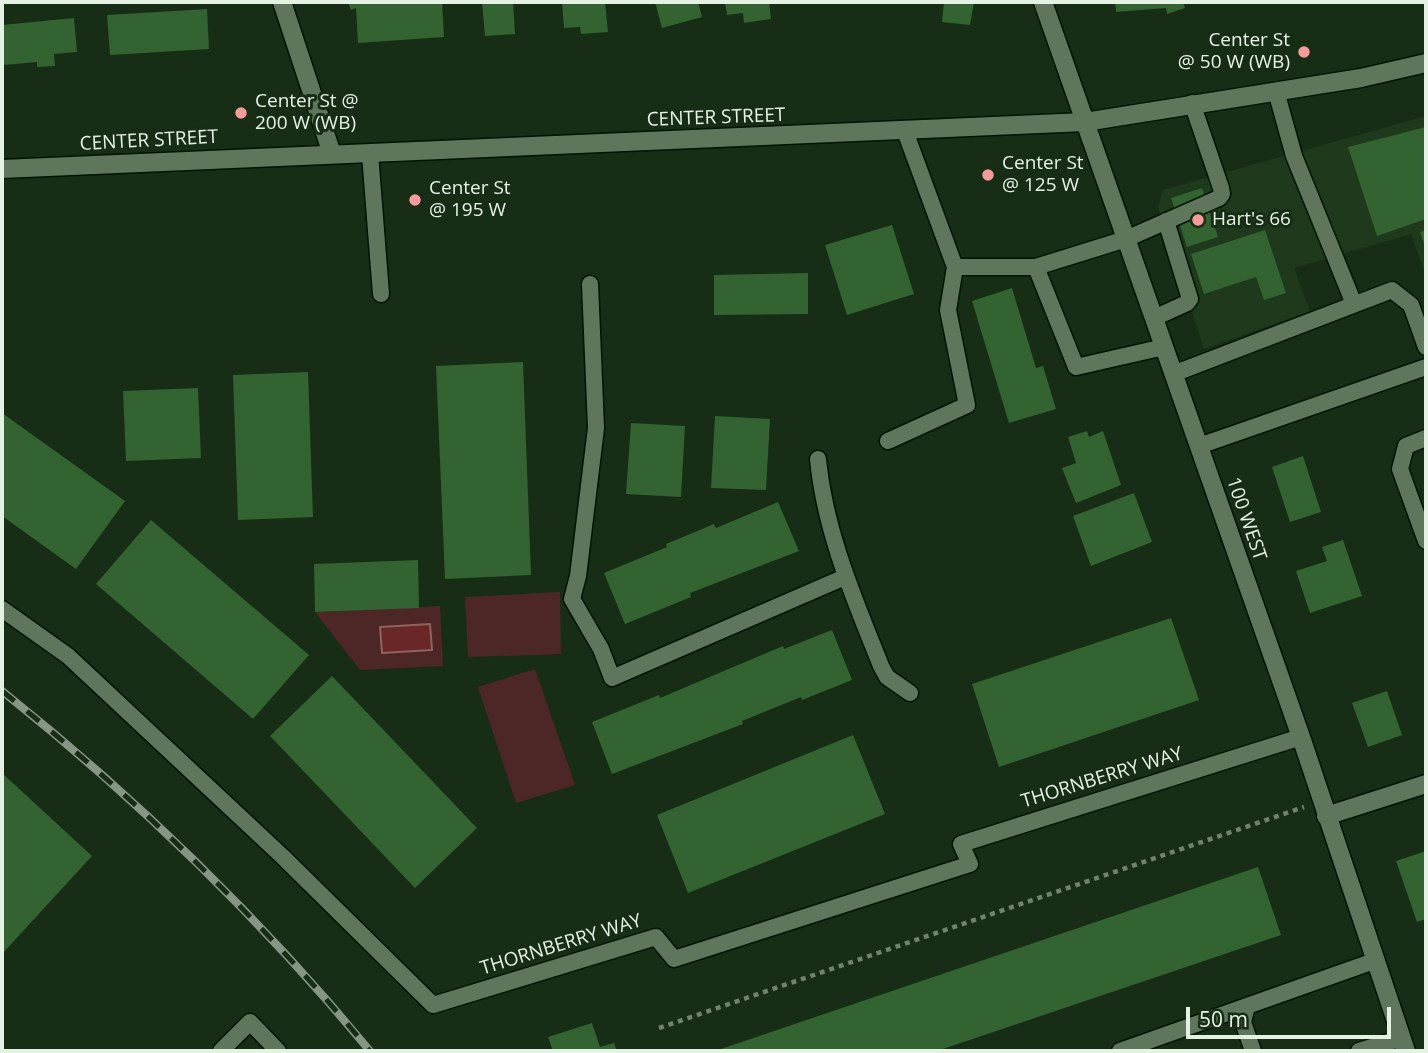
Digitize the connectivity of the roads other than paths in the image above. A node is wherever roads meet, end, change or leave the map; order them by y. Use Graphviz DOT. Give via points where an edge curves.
graph roads {
  1 [pos="282,2"];
  2 [pos="1043,2"];
  3 [pos="1426,63"];
  4 [pos="1276,91"];
  5 [pos="1192,103"];
  6 [pos="1085,122"];
  7 [pos="905,131"];
  8 [pos="332,154"];
  9 [pos="370,154"];
  10 [pos="2,169"];
  11 [pos="1166,221"];
  12 [pos="1126,239"];
  13 [pos="955,267"];
  14 [pos="1036,267"];
  15 [pos="590,284"];
  16 [pos="381,294"];
  17 [pos="1354,304"];
  18 [pos="1154,318"];
  19 [pos="1164,346"];
  20 [pos="1426,347"];
  21 [pos="1426,367"];
  22 [pos="1173,374"];
  23 [pos="1426,438"];
  24 [pos="888,441"];
  25 [pos="1199,446"];
  26 [pos="818,459"];
  27 [pos="1426,541"];
  28 [pos="845,577"];
  29 [pos="2,609"];
  30 [pos="909,693"];
  31 [pos="1301,737"];
  32 [pos="1426,784"];
  33 [pos="1324,809"];
  34 [pos="1374,961"];
  35 [pos="1247,1006"];
  36 [pos="1404,1044"];
  37 [pos="221,1051"];
  38 [pos="278,1051"];
  39 [pos="1121,1051"];
  40 [pos="1254,1051"];
  41 [pos="1359,1051"];
  1 -- 8 [label="main road"];
  2 -- 6 [label="main road, 100 WEST"];
  3 -- 4 [label="main road, CENTER STREET"];
  4 -- 5 [label="main road, CENTER STREET"];
  4 -- 17 [label="lane" via="1294,156"];
  5 -- 6 [label="main road, CENTER STREET"];
  5 -- 11 [label="lane" via="1222,194"];
  6 -- 7 [label="main road, CENTER STREET"];
  6 -- 12 [label="main road, 100 WEST"];
  7 -- 9 [label="main road, CENTER STREET"];
  7 -- 13 [label="lane"];
  8 -- 9 [label="main road, CENTER STREET"];
  8 -- 10 [label="main road, CENTER STREET"];
  9 -- 16 [label="lane"];
  11 -- 12 [label="lane"];
  11 -- 18 [label="lane" via="1191,295 1187,303"];
  12 -- 14 [label="lane"];
  12 -- 18 [label="main road, 100 WEST"];
  13 -- 14 [label="lane"];
  13 -- 24 [label="lane" via="948,310 967,405"];
  14 -- 19 [label="lane" via="1076,367"];
  15 -- 28 [label="lane" via="596,428 572,599 612,678"];
  17 -- 20 [label="lane" via="1392,290 1411,305"];
  17 -- 22 [label="lane"];
  18 -- 19 [label="main road, 100 WEST"];
  19 -- 22 [label="main road, 100 WEST"];
  21 -- 25 [label="lane"];
  22 -- 25 [label="main road, 100 WEST"];
  23 -- 27 [label="lane" via="1406,446 1400,469"];
  25 -- 31 [label="main road, 100 WEST"];
  26 -- 28 [label="lane" via="822,495"];
  28 -- 30 [label="lane" via="887,677"];
  29 -- 31 [label="lane, THORNBERRY WAY" via="68,656 433,1005 656,937 674,959 970,864 961,844"];
  31 -- 33 [label="main road, 100 WEST"];
  32 -- 33 [label="main road"];
  33 -- 34 [label="main road, 100 WEST"];
  34 -- 35 [label="lane"];
  34 -- 36 [label="main road, 100 WEST"];
  35 -- 39 [label="lane"];
  35 -- 40 [label="lane" via="1242,1022"];
  36 -- 41 [label="lane"];
  37 -- 38 [label="lane" via="250,1022"];
}
